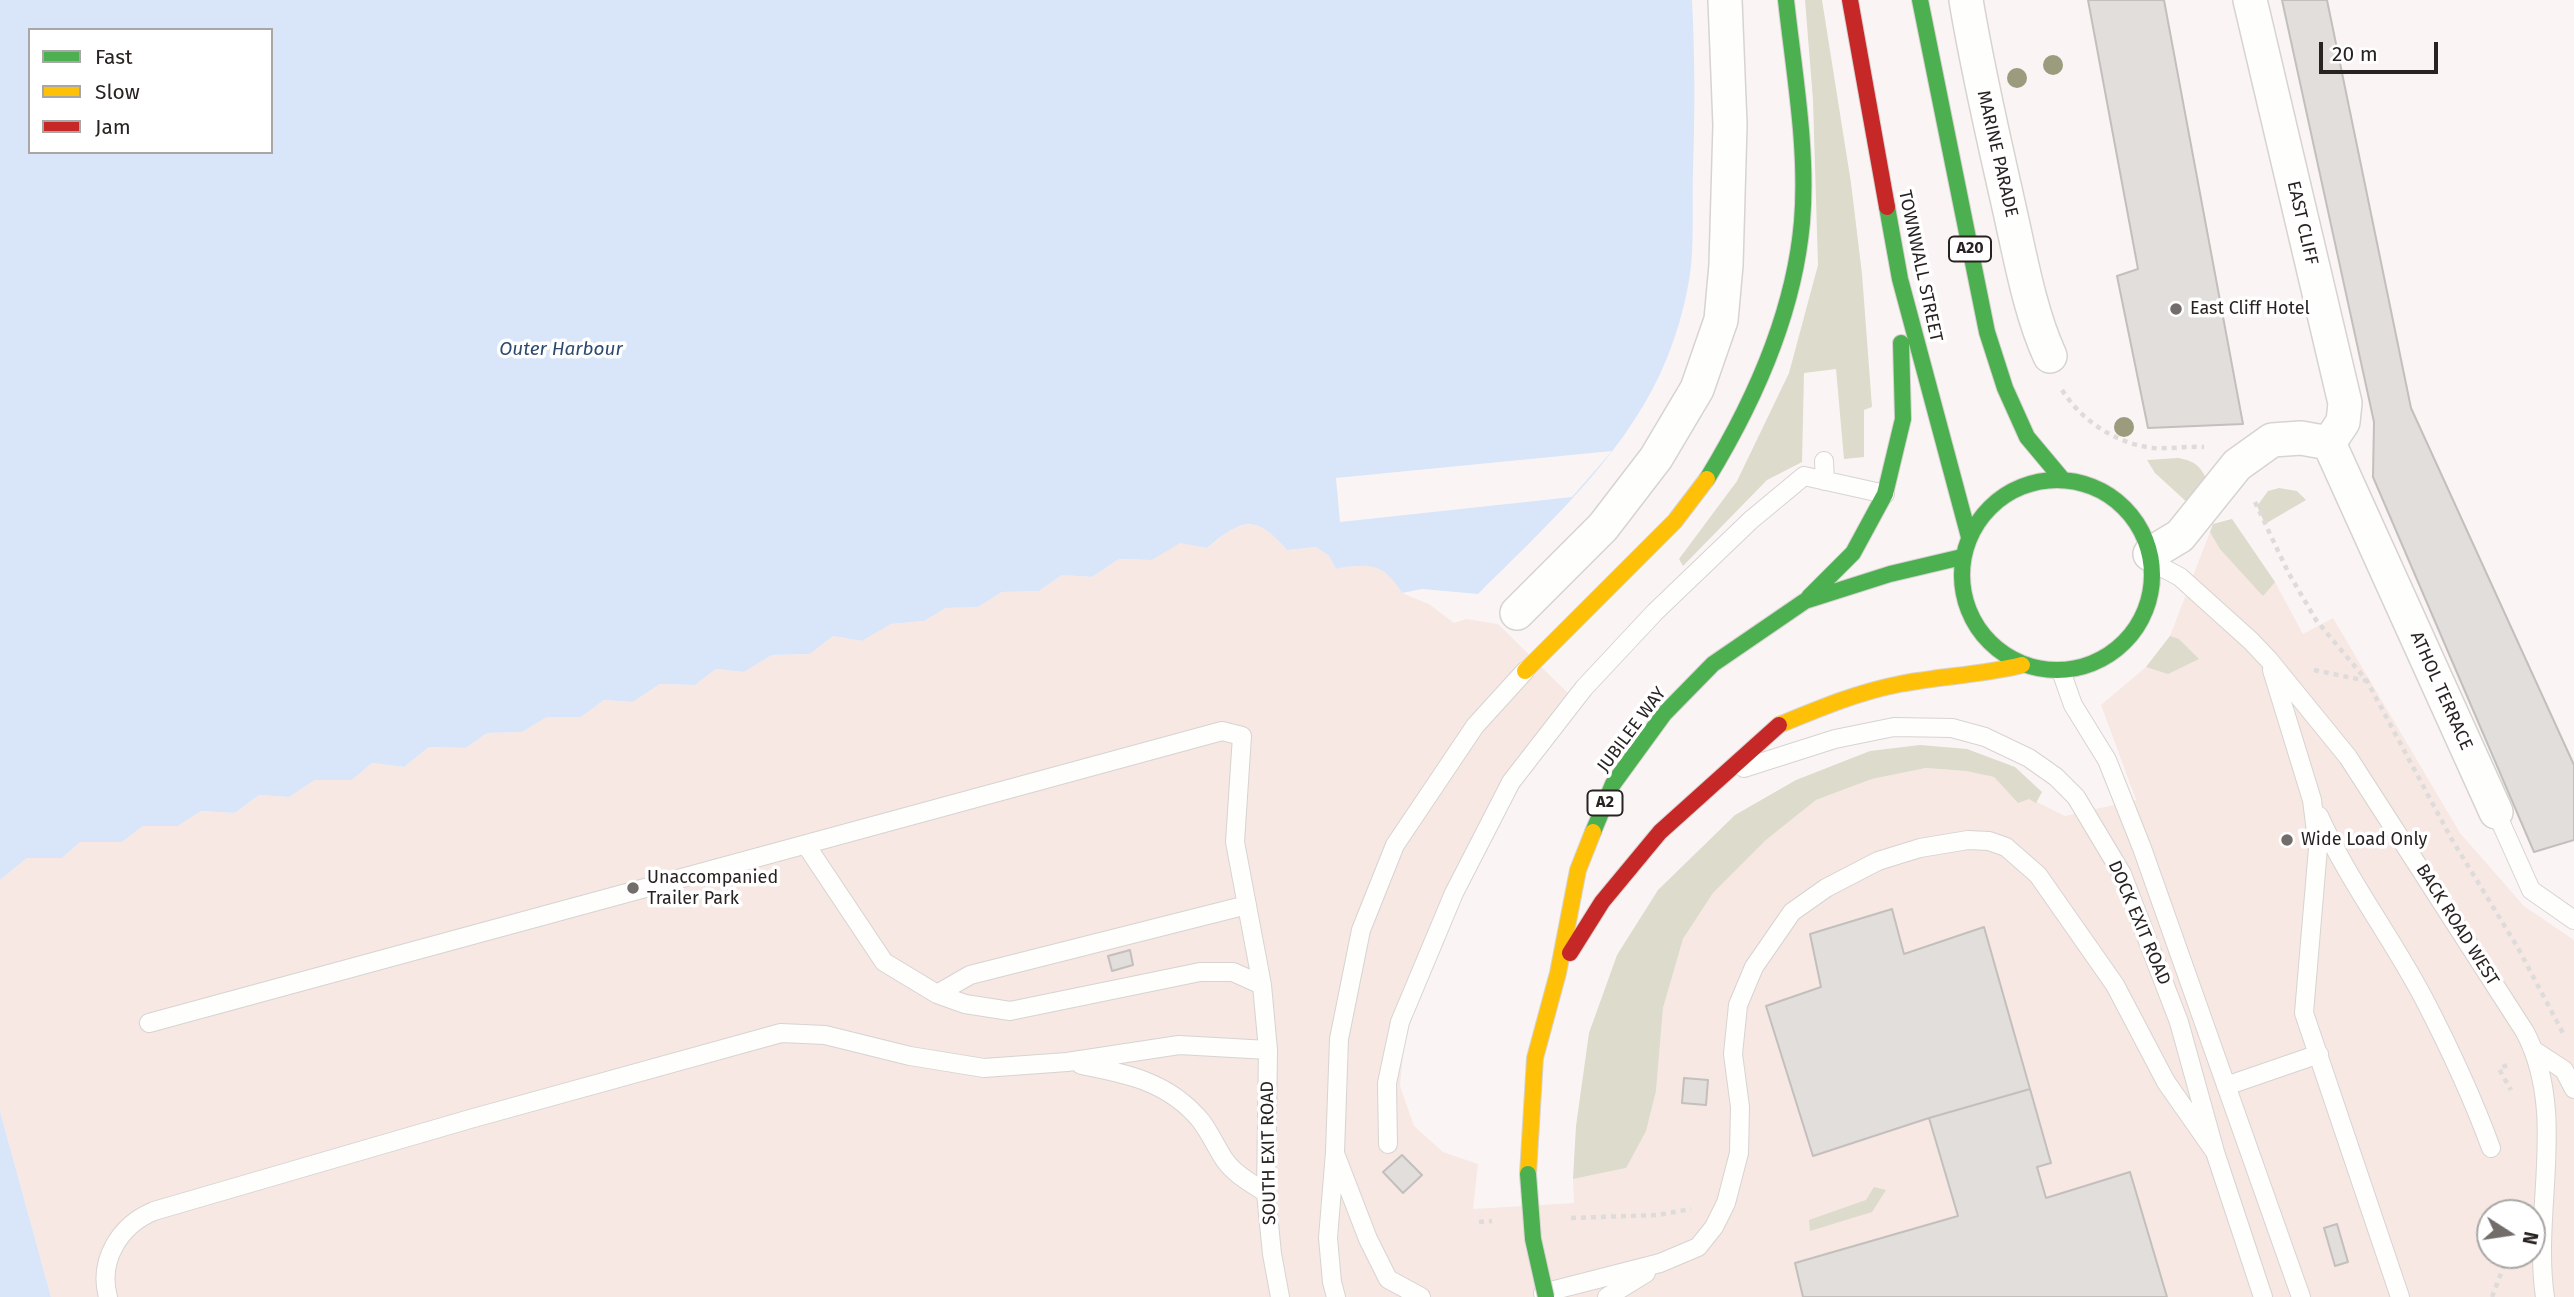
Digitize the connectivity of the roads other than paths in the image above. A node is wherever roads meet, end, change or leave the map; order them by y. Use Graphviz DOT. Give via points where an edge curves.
graph roads {
  1 [pos="1725,0"];
  2 [pos="1786,0"];
  3 [pos="1850,0"];
  4 [pos="1920,0"];
  5 [pos="1966,0"];
  6 [pos="2250,0"];
  7 [pos="1975,57"];
  8 [pos="1934,74"];
  9 [pos="2019,251"];
  10 [pos="1973,263"];
  11 [pos="1900,279"];
  12 [pos="2050,356"];
  13 [pos="2329,443"];
  14 [pos="1824,461"];
  15 [pos="2063,480"];
  16 [pos="1825,481"];
  17 [pos="1885,494"];
  18 [pos="1969,537"];
  19 [pos="1962,557"];
  20 [pos="2151,558"];
  21 [pos="1805,601"];
  22 [pos="1517,613"];
  23 [pos="2269,660"];
  24 [pos="2022,665"];
  25 [pos="1525,671"];
  26 [pos="2061,671"];
  27 [pos="1724,774"];
  28 [pos="2312,800"];
  29 [pos="2496,813"];
  30 [pos="806,845"];
  31 [pos="1247,905"];
  32 [pos="2574,920"];
  33 [pos="1558,972"];
  34 [pos="1262,985"];
  35 [pos="937,994"];
  36 [pos="149,1023"];
  37 [pos="1268,1050"];
  38 [pos="2535,1051"];
  39 [pos="2319,1054"];
  40 [pos="1067,1062"];
  41 [pos="2226,1086"];
  42 [pos="2574,1089"];
  43 [pos="1388,1144"];
  44 [pos="2491,1148"];
  45 [pos="1335,1152"];
  46 [pos="2215,1152"];
  47 [pos="1266,1193"];
  48 [pos="1660,1263"];
  49 [pos="108,1297"];
  50 [pos="1280,1297"];
  51 [pos="1336,1297"];
  52 [pos="1421,1297"];
  53 [pos="1529,1297"];
  54 [pos="1546,1297"];
  55 [pos="1607,1297"];
  56 [pos="2263,1297"];
  57 [pos="2301,1297"];
  58 [pos="2400,1297"];
  59 [pos="2545,1297"];
  1 -- 22 [label="street" via="1730,125 1721,320 1697,389 1656,458 1603,527"];
  2 -- 25 [label="highway" via="1801,137 1802,223 1789,295 1765,362 1731,440 1686,509"];
  3 -- 11 [label="highway, TOWNWALL STREET"];
  4 -- 8 [label="highway, A20"];
  5 -- 7 [label="street, MARINE PARADE"];
  6 -- 13 [label="street, EAST CLIFF" via="2344,403 2343,422"];
  7 -- 8 [label="street"];
  7 -- 9 [label="street, MARINE PARADE"];
  8 -- 10 [label="highway, A20"];
  9 -- 10 [label="street"];
  9 -- 12 [label="street, MARINE PARADE"];
  10 -- 15 [label="highway, A20" via="1987,332 2005,388 2027,437"];
  11 -- 17 [label="highway" via="1903,419"];
  11 -- 18 [label="highway, TOWNWALL STREET"];
  13 -- 20 [label="street" via="2301,438 2272,440 2262,446 2236,465 2180,536"];
  13 -- 29 [label="street, ATHOL TERRACE"];
  14 -- 16 [label="lane"];
  15 -- 18 [label="highway" via="2039,481 1997,500"];
  15 -- 20 [label="highway" via="2086,485 2131,514"];
  16 -- 17 [label="lane"];
  16 -- 43 [label="lane" via="1804,476 1741,529 1584,688 1511,782 1454,893 1400,1022 1387,1083"];
  17 -- 21 [label="highway" via="1853,553"];
  18 -- 19 [label="highway"];
  19 -- 21 [label="highway, JUBILEE WAY / A2"];
  19 -- 24 [label="highway" via="1961,584 1967,610 1980,633 1999,652"];
  20 -- 23 [label="lane, BACK ROAD WEST" via="2180,577"];
  20 -- 26 [label="highway" via="2147,607 2133,631 2113,652 2089,666"];
  21 -- 33 [label="highway, JUBILEE WAY / A2" via="1713,664 1664,714 1613,784 1578,870"];
  23 -- 28 [label="lane"];
  23 -- 38 [label="lane, BACK ROAD WEST" via="2348,757"];
  24 -- 26 [label="highway"];
  24 -- 27 [label="highway, JUBILEE WAY / A2" via="1899,684 1826,705 1775,727"];
  25 -- 45 [label="lane" via="1475,726 1395,845 1385,869 1361,930 1339,1039"];
  26 -- 41 [label="lane, DOCK EXIT ROAD" via="2073,705 2112,772"];
  27 -- 33 [label="highway, JUBILEE WAY / A2" via="1660,832 1628,869"];
  27 -- 46 [label="lane, DOCK EXIT ROAD" via="1835,739 1894,727 1952,729 1985,737 2029,758 2056,778 2076,797 2122,874 2179,1022"];
  28 -- 39 [label="lane" via="2318,848 2304,1013"];
  28 -- 44 [label="lane" via="2334,850 2422,996"];
  29 -- 32 [label="lane, ATHOL TERRACE" via="2531,890"];
  30 -- 31 [label="lane, SOUTH EXIT ROAD" via="1222,731 1242,736 1235,842"];
  30 -- 35 [label="lane" via="884,962"];
  30 -- 36 [label="lane"];
  31 -- 34 [label="lane, SOUTH EXIT ROAD"];
  31 -- 35 [label="lane" via="970,975"];
  33 -- 54 [label="highway, JUBILEE WAY / A2, bridge" via="1535,1058 1528,1174 1533,1239"];
  34 -- 35 [label="lane" via="1233,972 1200,972 1010,1011"];
  34 -- 37 [label="lane, SOUTH EXIT ROAD"];
  37 -- 40 [label="lane" via="1178,1045"];
  37 -- 47 [label="lane, SOUTH EXIT ROAD"];
  38 -- 42 [label="lane" via="2564,1070"];
  38 -- 59 [label="lane, BACK ROAD WEST" via="2545,1101 2547,1173 2541,1268"];
  39 -- 41 [label="lane"];
  39 -- 58 [label="lane"];
  40 -- 47 [label="lane" via="1141,1078 1186,1105 1203,1123 1225,1161"];
  40 -- 49 [label="lane" via="984,1068 825,1035 781,1033 153,1211 136,1218 123,1231 109,1256 104,1283"];
  41 -- 57 [label="lane, DOCK EXIT ROAD"];
  45 -- 51 [label="lane" via="1328,1238"];
  45 -- 52 [label="lane" via="1388,1279"];
  46 -- 48 [label="lane" via="2166,1082 2115,985 2038,875 2006,847 1989,841 1920,848 1878,861 1826,888 1792,912 1774,935 1738,1005 1733,1054 1740,1153 1726,1203 1699,1247"];
  46 -- 56 [label="lane, DOCK EXIT ROAD"];
  47 -- 50 [label="lane, SOUTH EXIT ROAD"];
  48 -- 53 [label="lane"];
  48 -- 55 [label="lane"];
}
